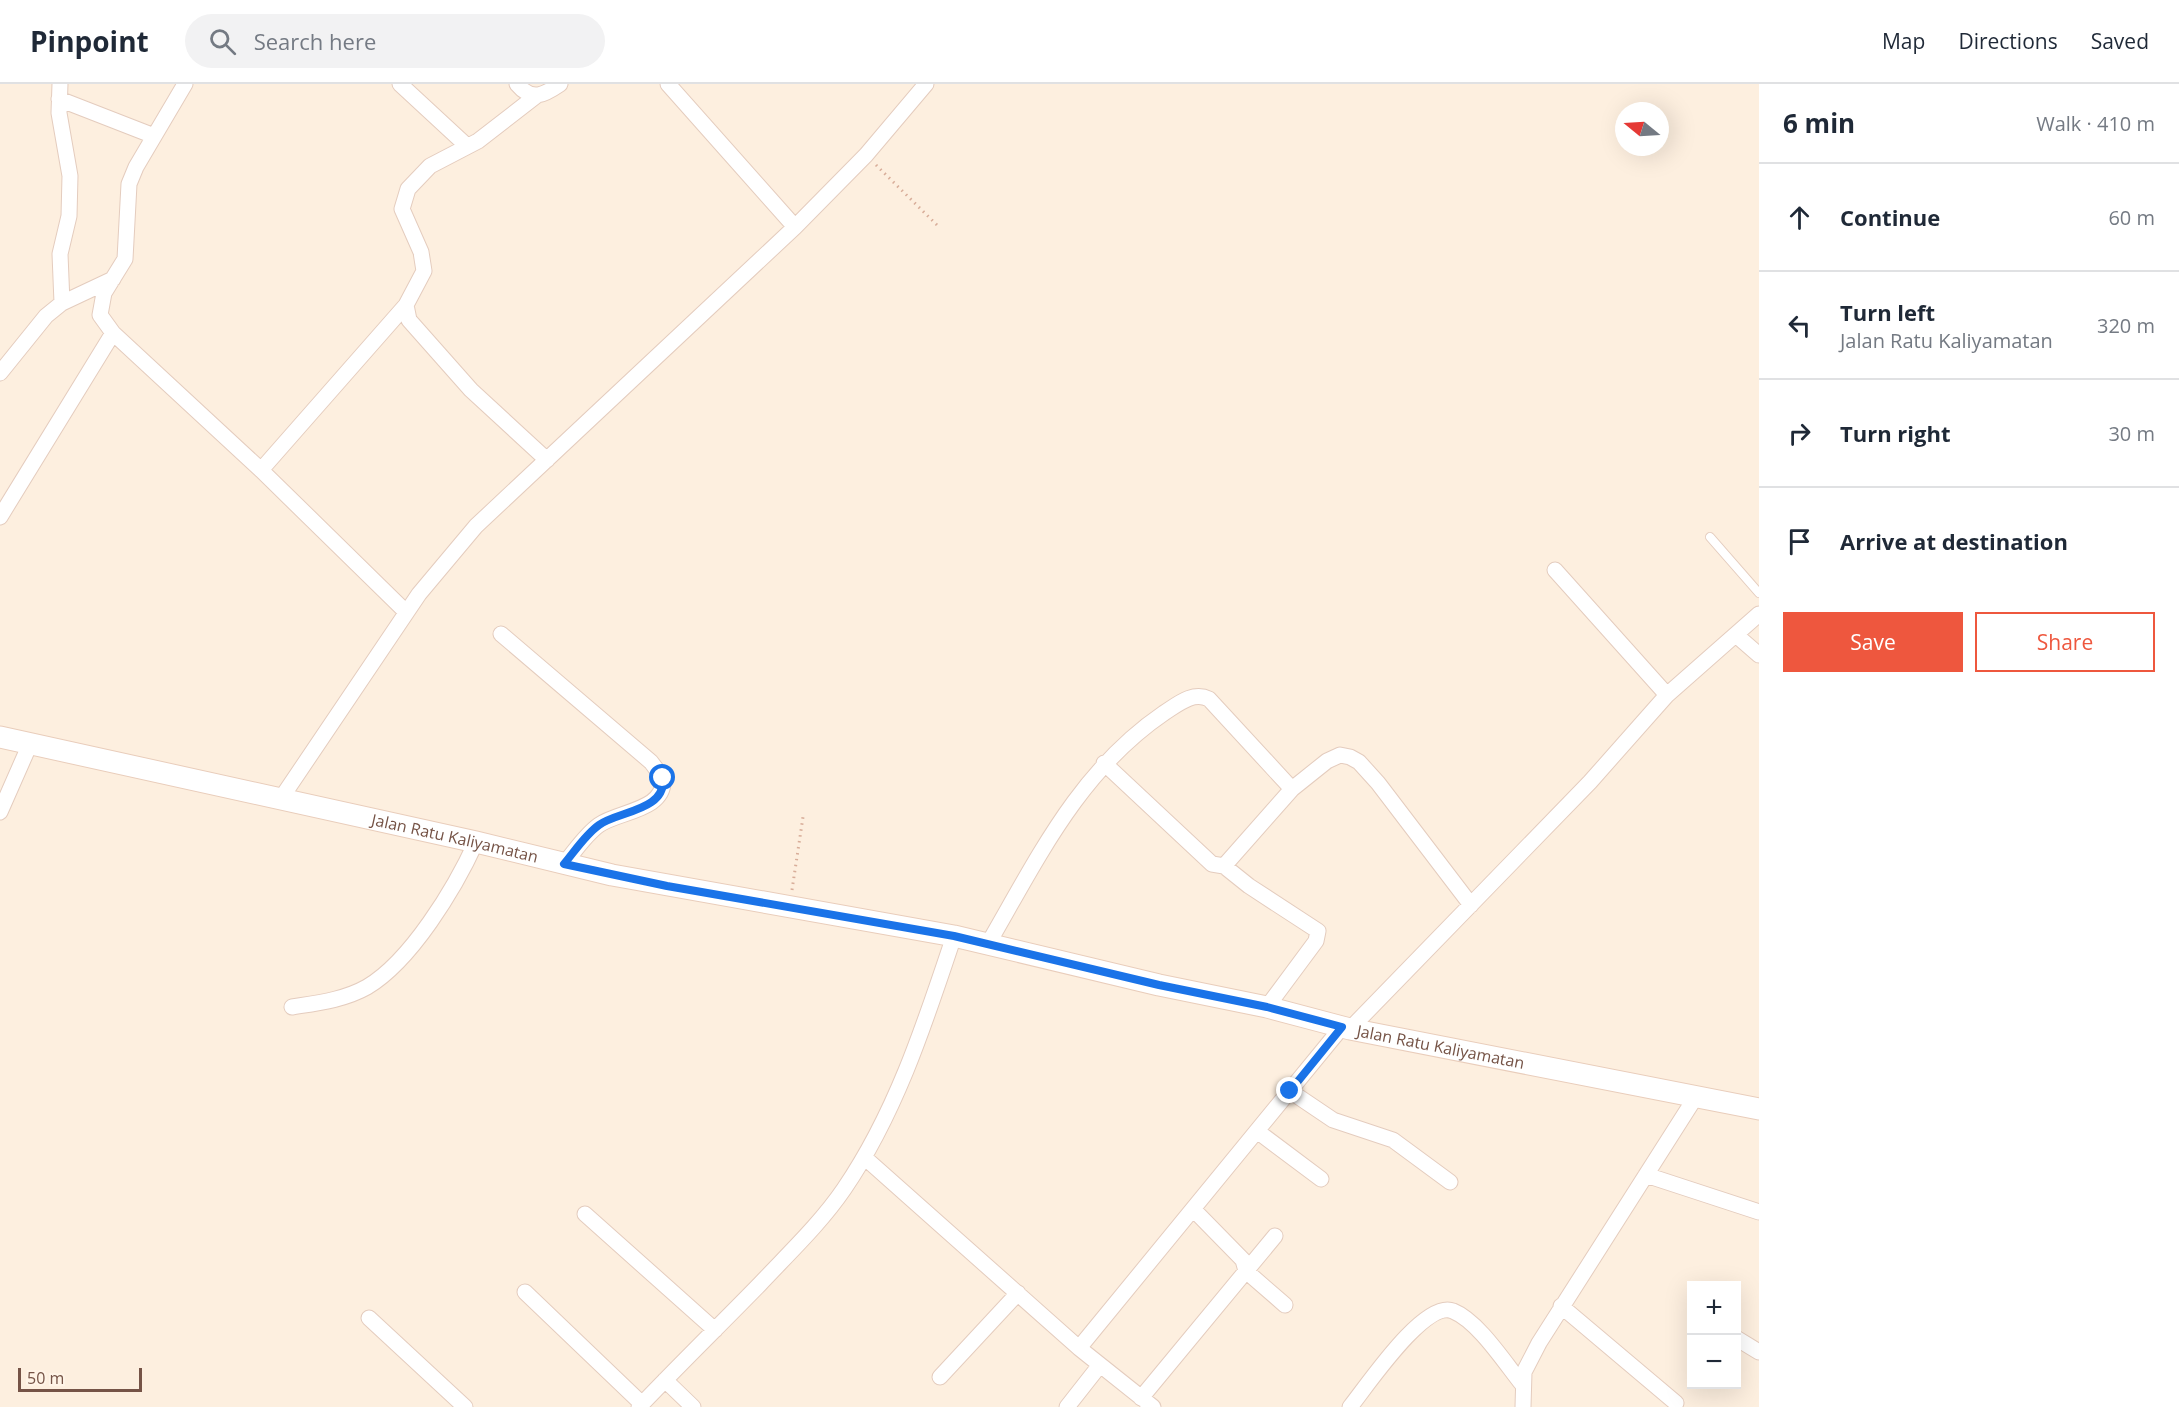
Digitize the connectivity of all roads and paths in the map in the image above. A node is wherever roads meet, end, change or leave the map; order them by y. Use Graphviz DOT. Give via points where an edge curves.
graph roads {
  1 [pos="185,84"];
  2 [pos="400,84"];
  3 [pos="517,84"];
  4 [pos="560,84"];
  5 [pos="668,84"];
  6 [pos="926,84"];
  7 [pos="59,92"];
  8 [pos="536,96"];
  9 [pos="154,136"];
  10 [pos="467,146"];
  11 [pos="866,155"];
  12 [pos="795,227"];
  13 [pos="939,227"];
  14 [pos="113,279"];
  15 [pos="62,303"];
  16 [pos="406,305"];
  17 [pos="113,333"];
  18 [pos="0,373"];
  19 [pos="548,460"];
  20 [pos="261,470"];
  21 [pos="0,517"];
  22 [pos="1710,537"];
  23 [pos="1555,570"];
  24 [pos="1759,593"];
  25 [pos="406,612"];
  26 [pos="1759,614"];
  27 [pos="501,634"];
  28 [pos="1736,635"];
  29 [pos="1759,655"];
  30 [pos="1667,695"];
  31 [pos="0,737"];
  32 [pos="30,744"];
  33 [pos="1104,763"];
  34 [pos="1292,789"];
  35 [pos="280,800"];
  36 [pos="0,812"];
  37 [pos="803,817"];
  38 [pos="476,842"];
  39 [pos="564,864"];
  40 [pos="1224,866"];
  41 [pos="1471,905"];
  42 [pos="789,907"];
  43 [pos="954,936"];
  44 [pos="988,944"];
  45 [pos="292,1007"];
  46 [pos="1267,1007"];
  47 [pos="1346,1028"];
  48 [pos="1290,1091"];
  49 [pos="1695,1098"];
  50 [pos="1759,1108"];
  51 [pos="1257,1131"];
  52 [pos="864,1157"];
  53 [pos="1646,1175"];
  54 [pos="1321,1179"];
  55 [pos="1450,1182"];
  56 [pos="1193,1209"];
  57 [pos="1759,1212"];
  58 [pos="585,1214"];
  59 [pos="1275,1236"];
  60 [pos="1246,1271"];
  61 [pos="525,1292"];
  62 [pos="1018,1293"];
  63 [pos="1285,1305"];
  64 [pos="1562,1306"];
  65 [pos="369,1318"];
  66 [pos="715,1330"];
  67 [pos="1741,1341"];
  68 [pos="1079,1348"];
  69 [pos="1759,1352"];
  70 [pos="1100,1365"];
  71 [pos="940,1377"];
  72 [pos="665,1380"];
  73 [pos="1522,1384"];
  74 [pos="1147,1403"];
  75 [pos="1676,1403"];
  76 [pos="641,1406"];
  77 [pos="465,1407"];
  78 [pos="693,1407"];
  79 [pos="1067,1407"];
  80 [pos="1350,1407"];
  81 [pos="1522,1407"];
  1 -- 9 [label="street"];
  2 -- 10 [label="street"];
  3 -- 8 [label="street"];
  4 -- 8 [label="street"];
  5 -- 12 [label="street"];
  6 -- 11 [label="street"];
  7 -- 9 [label="street"];
  7 -- 15 [label="street" via="61,132 70,176 69,216 60,254"];
  8 -- 10 [label="street"];
  9 -- 14 [label="street" via="129,184 127,249"];
  10 -- 16 [label="street" via="430,166 408,189 402,209 421,252 424,270"];
  11 -- 12 [label="street"];
  11 -- 13 [label="path"];
  12 -- 19 [label="street"];
  14 -- 15 [label="street"];
  14 -- 17 [label="street" via="100,304 100,315"];
  15 -- 18 [label="street" via="46,316"];
  16 -- 19 [label="street" via="409,320 449,368"];
  16 -- 20 [label="street"];
  17 -- 20 [label="street"];
  17 -- 21 [label="street"];
  19 -- 25 [label="street" via="476,525"];
  20 -- 25 [label="street"];
  22 -- 24 [label="lane"];
  23 -- 30 [label="street"];
  25 -- 35 [label="street"];
  26 -- 28 [label="street"];
  27 -- 39 [label="street" via="636,749 663,778 662,789 654,800 597,826"];
  28 -- 29 [label="street"];
  28 -- 30 [label="street"];
  30 -- 41 [label="street" via="1590,783"];
  31 -- 32 [label="main road, Jalan Ratu Kaliyamatan"];
  32 -- 35 [label="main road, Jalan Ratu Kaliyamatan"];
  32 -- 36 [label="street"];
  33 -- 34 [label="street" via="1150,723 1185,700 1202,695"];
  33 -- 40 [label="street" via="1212,864"];
  33 -- 44 [label="street" via="1065,815"];
  34 -- 40 [label="street"];
  34 -- 41 [label="street" via="1340,755 1359,762"];
  35 -- 38 [label="main road, Jalan Ratu Kaliyamatan"];
  37 -- 42 [label="path"];
  38 -- 39 [label="main road, Jalan Ratu Kaliyamatan"];
  38 -- 45 [label="street" via="457,883 423,932 389,968 367,987 334,1000"];
  39 -- 42 [label="main road, Jalan Ratu Kaliyamatan"];
  40 -- 46 [label="street" via="1318,931 1316,941"];
  41 -- 47 [label="street"];
  42 -- 43 [label="main road, Jalan Ratu Kaliyamatan"];
  43 -- 44 [label="main road, Jalan Ratu Kaliyamatan"];
  43 -- 52 [label="street" via="914,1051"];
  44 -- 46 [label="main road, Jalan Ratu Kaliyamatan"];
  46 -- 47 [label="main road, Jalan Ratu Kaliyamatan"];
  47 -- 48 [label="street"];
  47 -- 49 [label="main road, Jalan Ratu Kaliyamatan"];
  48 -- 51 [label="street"];
  48 -- 55 [label="street" via="1333,1120 1392,1140"];
  49 -- 50 [label="main road, Jalan Ratu Kaliyamatan"];
  49 -- 53 [label="street"];
  51 -- 54 [label="street"];
  51 -- 56 [label="street"];
  52 -- 62 [label="street"];
  52 -- 66 [label="street" via="826,1213"];
  53 -- 57 [label="street"];
  53 -- 64 [label="street"];
  56 -- 60 [label="street" via="1243,1260"];
  56 -- 68 [label="street"];
  58 -- 66 [label="street"];
  59 -- 60 [label="street"];
  60 -- 63 [label="street"];
  60 -- 74 [label="street"];
  61 -- 76 [label="street"];
  62 -- 68 [label="street"];
  62 -- 71 [label="street"];
  64 -- 73 [label="street" via="1528,1363"];
  64 -- 75 [label="street"];
  65 -- 77 [label="street"];
  66 -- 72 [label="street"];
  67 -- 69 [label="street"];
  68 -- 70 [label="street"];
  70 -- 74 [label="street"];
  70 -- 79 [label="street"];
  72 -- 76 [label="street"];
  72 -- 78 [label="street"];
  73 -- 80 [label="street" via="1468,1320 1443,1309 1425,1318 1411,1332"];
  73 -- 81 [label="street"];
}
